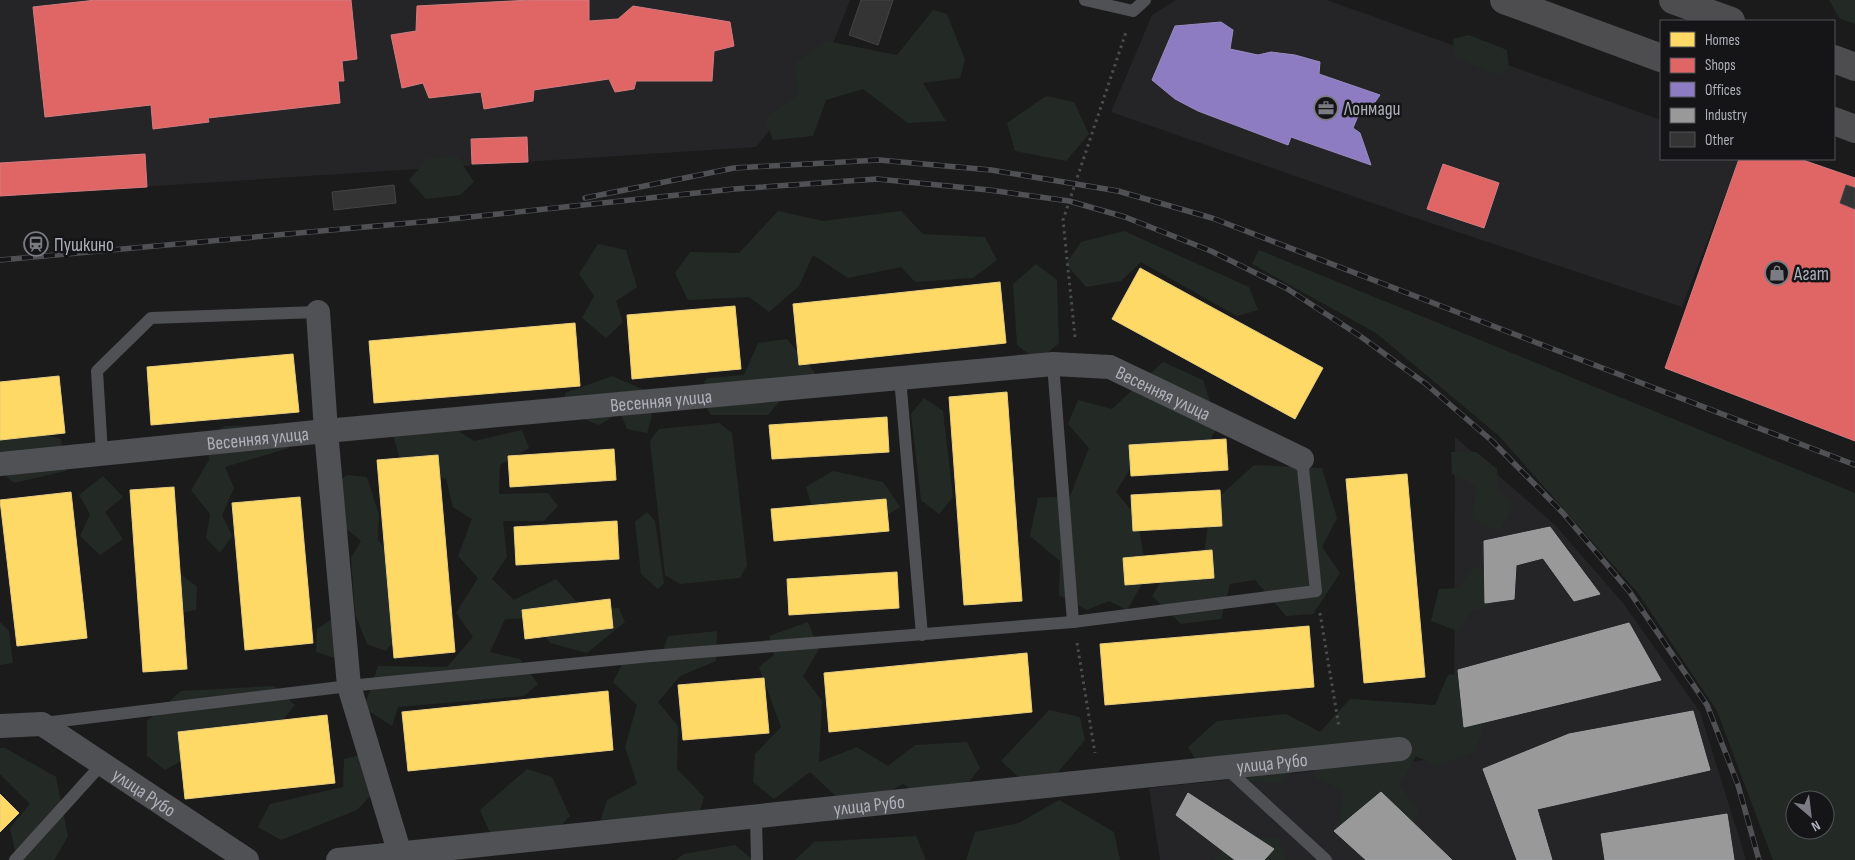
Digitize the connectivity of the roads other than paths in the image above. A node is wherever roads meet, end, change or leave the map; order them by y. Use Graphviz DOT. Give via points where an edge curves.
graph roads {
  1 [pos="1085,0"];
  2 [pos="1146,0"];
  3 [pos="1504,0"];
  4 [pos="1673,0"];
  5 [pos="1728,20"];
  6 [pos="1660,58"];
  7 [pos="1835,59"];
  8 [pos="1855,67"];
  9 [pos="1835,121"];
  10 [pos="1855,129"];
  11 [pos="318,312"];
  12 [pos="1053,364"];
  13 [pos="900,378"];
  14 [pos="326,431"];
  15 [pos="102,453"];
  16 [pos="1302,459"];
  17 [pos="0,464"];
  18 [pos="1073,622"];
  19 [pos="922,634"];
  20 [pos="349,686"];
  21 [pos="42,724"];
  22 [pos="0,726"];
  23 [pos="1400,749"];
  24 [pos="102,764"];
  25 [pos="1225,767"];
  26 [pos="756,817"];
  27 [pos="400,854"];
  28 [pos="15,860"];
  29 [pos="247,860"];
  30 [pos="338,860"];
  31 [pos="757,860"];
  32 [pos="1326,860"];
  1 -- 2 [label="lane" via="1132,11"];
  3 -- 6 [label="main road"];
  4 -- 5 [label="main road"];
  7 -- 8 [label="main road"];
  9 -- 10 [label="main road"];
  11 -- 14 [label="street"];
  11 -- 15 [label="lane" via="151,318 97,371"];
  12 -- 13 [label="street, Весенняя улица"];
  12 -- 16 [label="street, Весенняя улица" via="1110,367"];
  12 -- 18 [label="lane"];
  13 -- 14 [label="street, Весенняя улица"];
  13 -- 19 [label="lane"];
  14 -- 15 [label="street, Весенняя улица"];
  14 -- 20 [label="street"];
  15 -- 17 [label="street, Весенняя улица"];
  16 -- 18 [label="lane" via="1316,591"];
  18 -- 19 [label="lane"];
  19 -- 20 [label="lane"];
  20 -- 21 [label="lane"];
  20 -- 27 [label="street"];
  21 -- 22 [label="street"];
  21 -- 24 [label="street, улица Рубо"];
  23 -- 25 [label="street, улица Рубо"];
  24 -- 28 [label="lane"];
  24 -- 29 [label="street, улица Рубо"];
  25 -- 26 [label="street, улица Рубо"];
  25 -- 32 [label="lane"];
  26 -- 27 [label="street, улица Рубо"];
  26 -- 31 [label="lane"];
  27 -- 30 [label="street, улица Рубо"];
}
